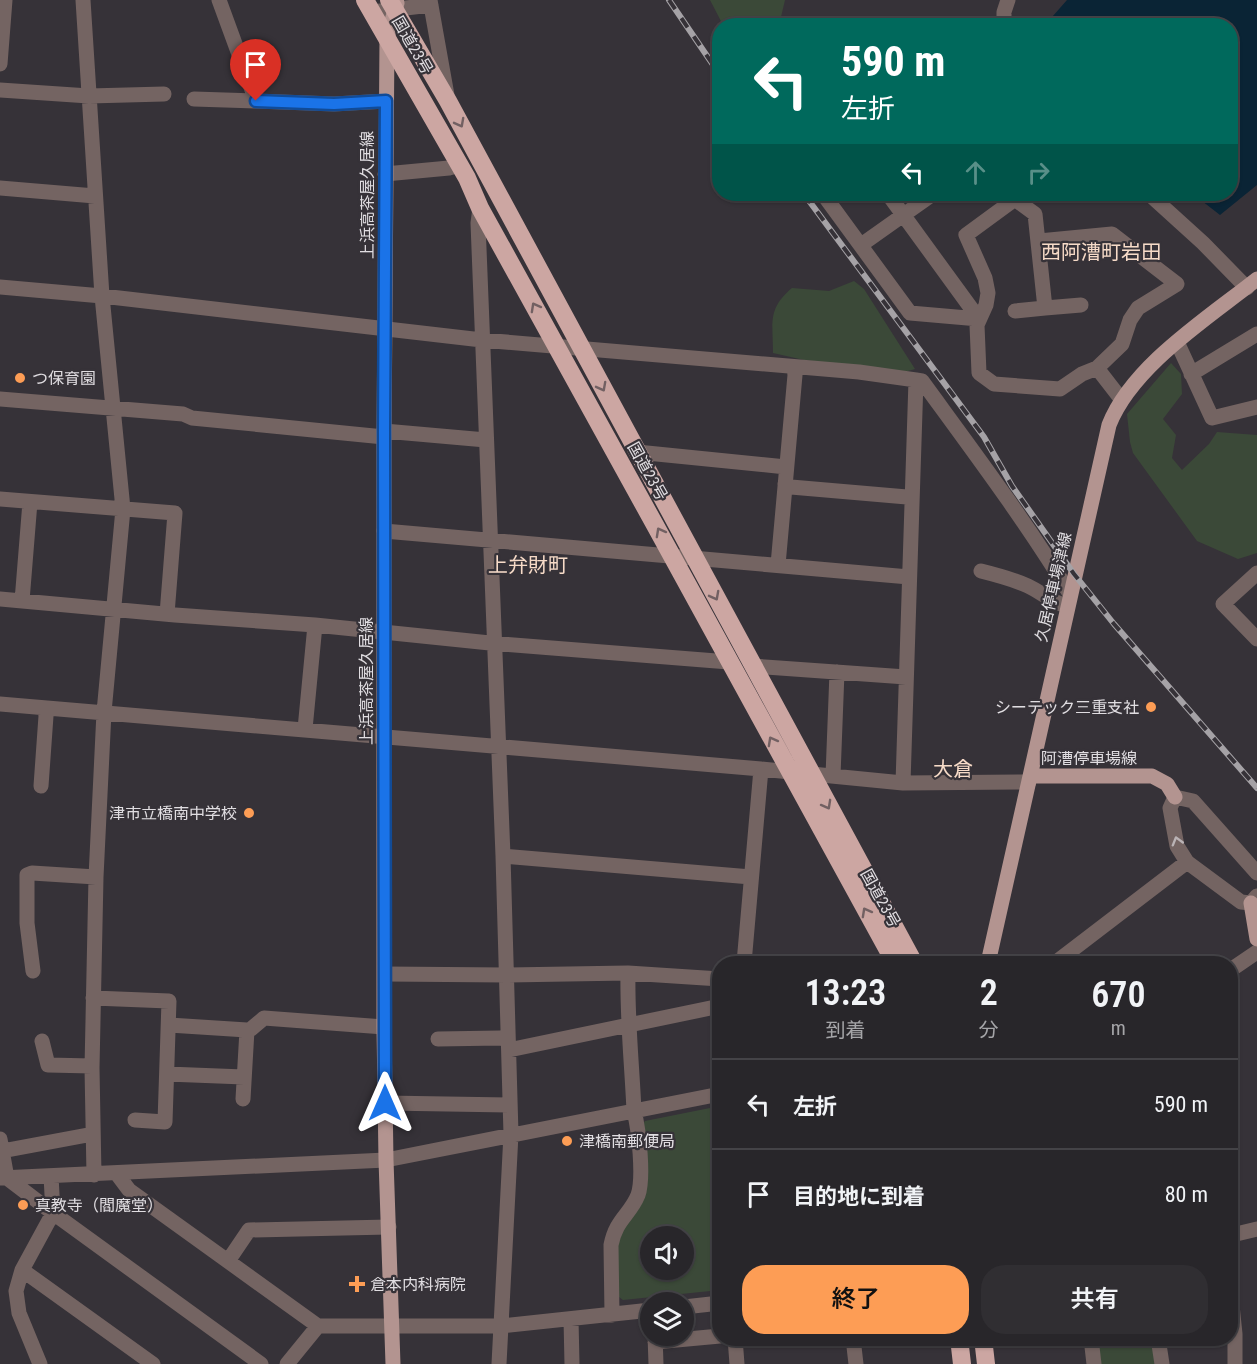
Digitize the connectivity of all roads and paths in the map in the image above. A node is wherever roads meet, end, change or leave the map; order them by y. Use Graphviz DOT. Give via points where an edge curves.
graph roads {
  1 [pos="4,0"];
  2 [pos="83,0"];
  3 [pos="219,0"];
  4 [pos="1008,0"];
  5 [pos="431,2"];
  6 [pos="394,3"];
  7 [pos="368,6"];
  8 [pos="1004,18"];
  9 [pos="387,38"];
  10 [pos="0,64"];
  11 [pos="0,90"];
  12 [pos="164,94"];
  13 [pos="89,96"];
  14 [pos="194,99"];
  15 [pos="448,100"];
  16 [pos="256,101"];
  17 [pos="386,101"];
  18 [pos="460,165"];
  19 [pos="385,174"];
  20 [pos="0,188"];
  21 [pos="95,196"];
  22 [pos="828,201"];
  23 [pos="894,201"];
  24 [pos="923,201"];
  25 [pos="1012,201"];
  26 [pos="1019,201"];
  27 [pos="1157,201"];
  28 [pos="480,208"];
  29 [pos="904,214"];
  30 [pos="1039,241"];
  31 [pos="861,245"];
  32 [pos="1252,284"];
  33 [pos="0,287"];
  34 [pos="102,297"];
  35 [pos="1081,305"];
  36 [pos="1046,308"];
  37 [pos="1015,311"];
  38 [pos="979,320"];
  39 [pos="385,330"];
  40 [pos="1257,334"];
  41 [pos="482,340"];
  42 [pos="1177,342"];
  43 [pos="556,345"];
  44 [pos="581,347"];
  45 [pos="794,367"];
  46 [pos="1097,368"];
  47 [pos="1191,374"];
  48 [pos="916,380"];
  49 [pos="0,399"];
  50 [pos="1121,399"];
  51 [pos="1257,407"];
  52 [pos="113,409"];
  53 [pos="384,434"];
  54 [pos="486,440"];
  55 [pos="637,452"];
  56 [pos="786,467"];
  57 [pos="785,484"];
  58 [pos="0,499"];
  59 [pos="912,500"];
  60 [pos="30,502"];
  61 [pos="123,509"];
  62 [pos="384,531"];
  63 [pos="490,541"];
  64 [pos="673,556"];
  65 [pos="695,558"];
  66 [pos="778,565"];
  67 [pos="981,572"];
  68 [pos="1257,573"];
  69 [pos="909,577"];
  70 [pos="0,598"];
  71 [pos="1068,600"];
  72 [pos="22,601"];
  73 [pos="114,609"];
  74 [pos="167,614"];
  75 [pos="315,625"];
  76 [pos="384,633"];
  77 [pos="1257,639"];
  78 [pos="495,642"];
  79 [pos="729,662"];
  80 [pos="753,666"];
  81 [pos="837,672"];
  82 [pos="906,677"];
  83 [pos="0,704"];
  84 [pos="45,708"];
  85 [pos="104,712"];
  86 [pos="305,729"];
  87 [pos="384,736"];
  88 [pos="499,747"];
  89 [pos="761,769"];
  90 [pos="789,772"];
  91 [pos="810,774"];
  92 [pos="833,776"];
  93 [pos="1030,779"];
  94 [pos="903,783"];
  95 [pos="40,786"];
  96 [pos="1175,797"];
  97 [pos="503,856"];
  98 [pos="1187,862"];
  99 [pos="1257,873"];
  100 [pos="96,877"];
  101 [pos="751,877"];
  102 [pos="1254,900"];
  103 [pos="1257,939"];
  104 [pos="1257,952"];
  105 [pos="745,956"];
  106 [pos="890,956"];
  107 [pos="910,956"];
  108 [pos="990,956"];
  109 [pos="1065,956"];
  110 [pos="1238,965"];
  111 [pos="33,971"];
  112 [pos="628,973"];
  113 [pos="385,974"];
  114 [pos="507,975"];
  115 [pos="712,978"];
  116 [pos="93,998"];
  117 [pos="712,1008"];
  118 [pos="169,1025"];
  119 [pos="629,1025"];
  120 [pos="384,1027"];
  121 [pos="247,1030"];
  122 [pos="438,1039"];
  123 [pos="42,1041"];
  124 [pos="508,1045"];
  125 [pos="92,1066"];
  126 [pos="167,1074"];
  127 [pos="244,1077"];
  128 [pos="712,1096"];
  129 [pos="243,1099"];
  130 [pos="385,1103"];
  131 [pos="509,1105"];
  132 [pos="634,1111"];
  133 [pos="135,1120"];
  134 [pos="93,1134"];
  135 [pos="511,1134"];
  136 [pos="1,1145"];
  137 [pos="386,1160"];
  138 [pos="117,1174"];
  139 [pos="94,1175"];
  140 [pos="51,1176"];
  141 [pos="4,1178"];
  142 [pos="53,1214"];
  143 [pos="389,1227"];
  144 [pos="1257,1229"];
  145 [pos="1238,1234"];
  146 [pos="228,1261"];
  147 [pos="22,1270"];
  148 [pos="712,1304"];
  149 [pos="694,1306"];
  150 [pos="640,1311"];
  151 [pos="612,1315"];
  152 [pos="571,1319"];
  153 [pos="393,1325"];
  154 [pos="318,1326"];
  155 [pos="501,1326"];
  156 [pos="712,1336"];
  157 [pos="694,1337"];
  158 [pos="655,1346"];
  159 [pos="736,1346"];
  160 [pos="854,1346"];
  161 [pos="959,1346"];
  162 [pos="984,1346"];
  163 [pos="1092,1346"];
  164 [pos="1159,1346"];
  165 [pos="1235,1346"];
  166 [pos="134,1358"];
  167 [pos="40,1364"];
  168 [pos="153,1364"];
  169 [pos="261,1364"];
  170 [pos="287,1364"];
  171 [pos="393,1364"];
  172 [pos="499,1364"];
  173 [pos="572,1364"];
  174 [pos="656,1364"];
  175 [pos="737,1364"];
  176 [pos="856,1364"];
  177 [pos="962,1364"];
  178 [pos="986,1364"];
  179 [pos="1094,1364"];
  180 [pos="1162,1364"];
  181 [pos="1235,1364"];
  1 -- 10 [label="street"];
  2 -- 13 [label="street"];
  3 -- 16 [label="street"];
  4 -- 8 [label="street"];
  5 -- 6 [label="street"];
  5 -- 15 [label="street"];
  6 -- 7 [label="street"];
  6 -- 9 [label="main road, 上浜高茶屋久居線"];
  6 -- 15 [label="highway, 国道23号"];
  7 -- 9 [label="highway, 国道23号"];
  9 -- 17 [label="main road, 上浜高茶屋久居線"];
  9 -- 18 [label="highway, 国道23号"];
  11 -- 13 [label="street"];
  12 -- 13 [label="street"];
  13 -- 21 [label="street"];
  14 -- 16 [label="street"];
  15 -- 44 [label="highway, 国道23号, one-way"];
  16 -- 17 [label="street"];
  17 -- 19 [label="main road, 上浜高茶屋久居線"];
  18 -- 19 [label="street"];
  18 -- 28 [label="highway, 国道23号"];
  19 -- 39 [label="main road, 上浜高茶屋久居線"];
  20 -- 21 [label="street"];
  21 -- 34 [label="street"];
  22 -- 31 [label="street"];
  23 -- 29 [label="street"];
  24 -- 29 [label="street"];
  25 -- 38 [label="street" via="966,235 987,285 986,305"];
  26 -- 30 [label="street" via="1035,214"];
  27 -- 32 [label="street"];
  28 -- 41 [label="street"];
  43 -- 28 [label="highway, 国道23号, one-way"];
  29 -- 31 [label="street"];
  29 -- 38 [label="street"];
  30 -- 36 [label="street"];
  30 -- 46 [label="street" via="1112,234 1178,284 1138,308 1122,344"];
  31 -- 38 [label="street" via="910,313"];
  32 -- 42 [label="main road, 久居停車場津線"];
  33 -- 34 [label="street"];
  34 -- 39 [label="street"];
  34 -- 52 [label="street"];
  35 -- 36 [label="street"];
  36 -- 37 [label="street"];
  38 -- 46 [label="street" via="979,373 994,384 1060,389"];
  39 -- 41 [label="street"];
  39 -- 53 [label="main road, 上浜高茶屋久居線"];
  40 -- 47 [label="street"];
  41 -- 43 [label="street"];
  41 -- 54 [label="street"];
  42 -- 47 [label="street"];
  42 -- 50 [label="main road, 久居停車場津線"];
  43 -- 44 [label="street"];
  64 -- 43 [label="highway, 国道23号, one-way"];
  44 -- 45 [label="street"];
  44 -- 55 [label="highway, 国道23号, one-way"];
  45 -- 48 [label="street"];
  45 -- 56 [label="street"];
  46 -- 50 [label="street"];
  47 -- 51 [label="street" via="1212,418"];
  48 -- 59 [label="street"];
  48 -- 71 [label="street" via="922,381 1031,533"];
  49 -- 52 [label="street"];
  50 -- 71 [label="main road, 久居停車場津線" via="1108,425"];
  52 -- 53 [label="street"];
  52 -- 61 [label="street"];
  53 -- 54 [label="street"];
  53 -- 62 [label="main road, 上浜高茶屋久居線"];
  54 -- 63 [label="street"];
  55 -- 56 [label="street"];
  55 -- 65 [label="highway, 国道23号"];
  56 -- 57 [label="street"];
  57 -- 59 [label="street"];
  57 -- 66 [label="street"];
  58 -- 60 [label="street"];
  59 -- 69 [label="street"];
  60 -- 61 [label="street"];
  60 -- 72 [label="street"];
  61 -- 73 [label="street"];
  61 -- 74 [label="street" via="175,513"];
  62 -- 63 [label="street"];
  62 -- 76 [label="main road, 上浜高茶屋久居線"];
  63 -- 64 [label="street"];
  63 -- 78 [label="street"];
  64 -- 65 [label="street"];
  64 -- 79 [label="highway, 国道23号"];
  65 -- 66 [label="street"];
  65 -- 80 [label="highway, 国道23号, one-way"];
  66 -- 69 [label="street"];
  67 -- 71 [label="street" via="1030,587 1054,603"];
  68 -- 77 [label="street" via="1223,604"];
  69 -- 82 [label="street"];
  70 -- 72 [label="street"];
  71 -- 93 [label="main road, 久居停車場津線"];
  72 -- 73 [label="street"];
  73 -- 74 [label="street"];
  73 -- 85 [label="street"];
  74 -- 75 [label="street"];
  75 -- 76 [label="street"];
  75 -- 86 [label="street"];
  76 -- 78 [label="street"];
  76 -- 87 [label="main road, 上浜高茶屋久居線"];
  78 -- 79 [label="street"];
  78 -- 88 [label="street"];
  90 -- 79 [label="highway, 国道23号, one-way"];
  80 -- 81 [label="street"];
  80 -- 91 [label="highway, 国道23号"];
  81 -- 82 [label="street"];
  81 -- 92 [label="street"];
  82 -- 94 [label="street"];
  83 -- 84 [label="street"];
  84 -- 85 [label="street"];
  84 -- 95 [label="street"];
  85 -- 86 [label="street"];
  85 -- 100 [label="street"];
  86 -- 87 [label="street"];
  87 -- 88 [label="street"];
  87 -- 113 [label="main road, 上浜高茶屋久居線"];
  88 -- 89 [label="street"];
  88 -- 97 [label="street"];
  89 -- 90 [label="street"];
  89 -- 101 [label="street"];
  90 -- 91 [label="street"];
  106 -- 90 [label="highway, 国道23号, one-way"];
  91 -- 92 [label="street"];
  91 -- 107 [label="highway, 国道23号, one-way"];
  92 -- 94 [label="street"];
  93 -- 94 [label="street"];
  93 -- 96 [label="main road, 阿漕停車場線" via="1152,776 1167,784"];
  93 -- 108 [label="main road, 久居停車場津線"];
  98 -- 96 [label="street, one-way" via="1177,846 1170,808"];
  96 -- 99 [label="street" via="1193,801"];
  97 -- 101 [label="street"];
  97 -- 114 [label="street"];
  98 -- 102 [label="street" via="1241,902"];
  98 -- 109 [label="street"];
  100 -- 111 [label="street" via="27,875"];
  100 -- 116 [label="street"];
  101 -- 105 [label="street"];
  102 -- 103 [label="main road"];
  104 -- 110 [label="street"];
  112 -- 114 [label="street"];
  112 -- 115 [label="street"];
  112 -- 119 [label="street"];
  113 -- 114 [label="street"];
  113 -- 120 [label="main road, 上浜高茶屋久居線"];
  114 -- 124 [label="street"];
  116 -- 118 [label="street" via="169,1001"];
  116 -- 125 [label="street"];
  117 -- 119 [label="street"];
  118 -- 121 [label="street"];
  118 -- 126 [label="street"];
  119 -- 124 [label="street"];
  119 -- 132 [label="street"];
  120 -- 121 [label="street" via="264,1018"];
  120 -- 130 [label="main road, 上浜高茶屋久居線"];
  121 -- 127 [label="street"];
  122 -- 124 [label="street" via="500,1038"];
  123 -- 125 [label="street" via="48,1065"];
  124 -- 131 [label="street"];
  125 -- 134 [label="street"];
  126 -- 127 [label="street"];
  126 -- 133 [label="street" via="165,1122"];
  127 -- 129 [label="street"];
  128 -- 132 [label="street"];
  130 -- 131 [label="street"];
  130 -- 137 [label="main road, 上浜高茶屋久居線"];
  131 -- 135 [label="street"];
  132 -- 135 [label="street"];
  132 -- 151 [label="street" via="641,1180 638,1195 613,1234"];
  134 -- 136 [label="street"];
  134 -- 139 [label="street"];
  135 -- 137 [label="street"];
  135 -- 155 [label="street"];
  136 -- 141 [label="street"];
  137 -- 138 [label="street"];
  137 -- 143 [label="main road, 上浜高茶屋久居線"];
  138 -- 139 [label="street"];
  138 -- 146 [label="street" via="129,1190"];
  139 -- 140 [label="street"];
  140 -- 141 [label="street"];
  140 -- 142 [label="street"];
  141 -- 142 [label="street"];
  142 -- 147 [label="street"];
  142 -- 169 [label="street"];
  143 -- 146 [label="street" via="249,1230"];
  143 -- 153 [label="main road, 上浜高茶屋久居線"];
  144 -- 145 [label="street"];
  146 -- 154 [label="street"];
  147 -- 166 [label="street"];
  147 -- 167 [label="street" via="17,1305"];
  148 -- 149 [label="street"];
  150 -- 151 [label="street"];
  151 -- 152 [label="street"];
  152 -- 155 [label="street"];
  152 -- 173 [label="street"];
  153 -- 154 [label="street"];
  153 -- 155 [label="street"];
  153 -- 171 [label="main road, 上浜高茶屋久居線"];
  154 -- 170 [label="street"];
  155 -- 172 [label="street"];
  156 -- 157 [label="street"];
  158 -- 174 [label="street"];
  159 -- 175 [label="street"];
  160 -- 176 [label="street"];
  161 -- 177 [label="highway"];
  162 -- 178 [label="highway"];
  163 -- 179 [label="street"];
  164 -- 180 [label="street"];
  165 -- 181 [label="street"];
  166 -- 168 [label="street"];
}
